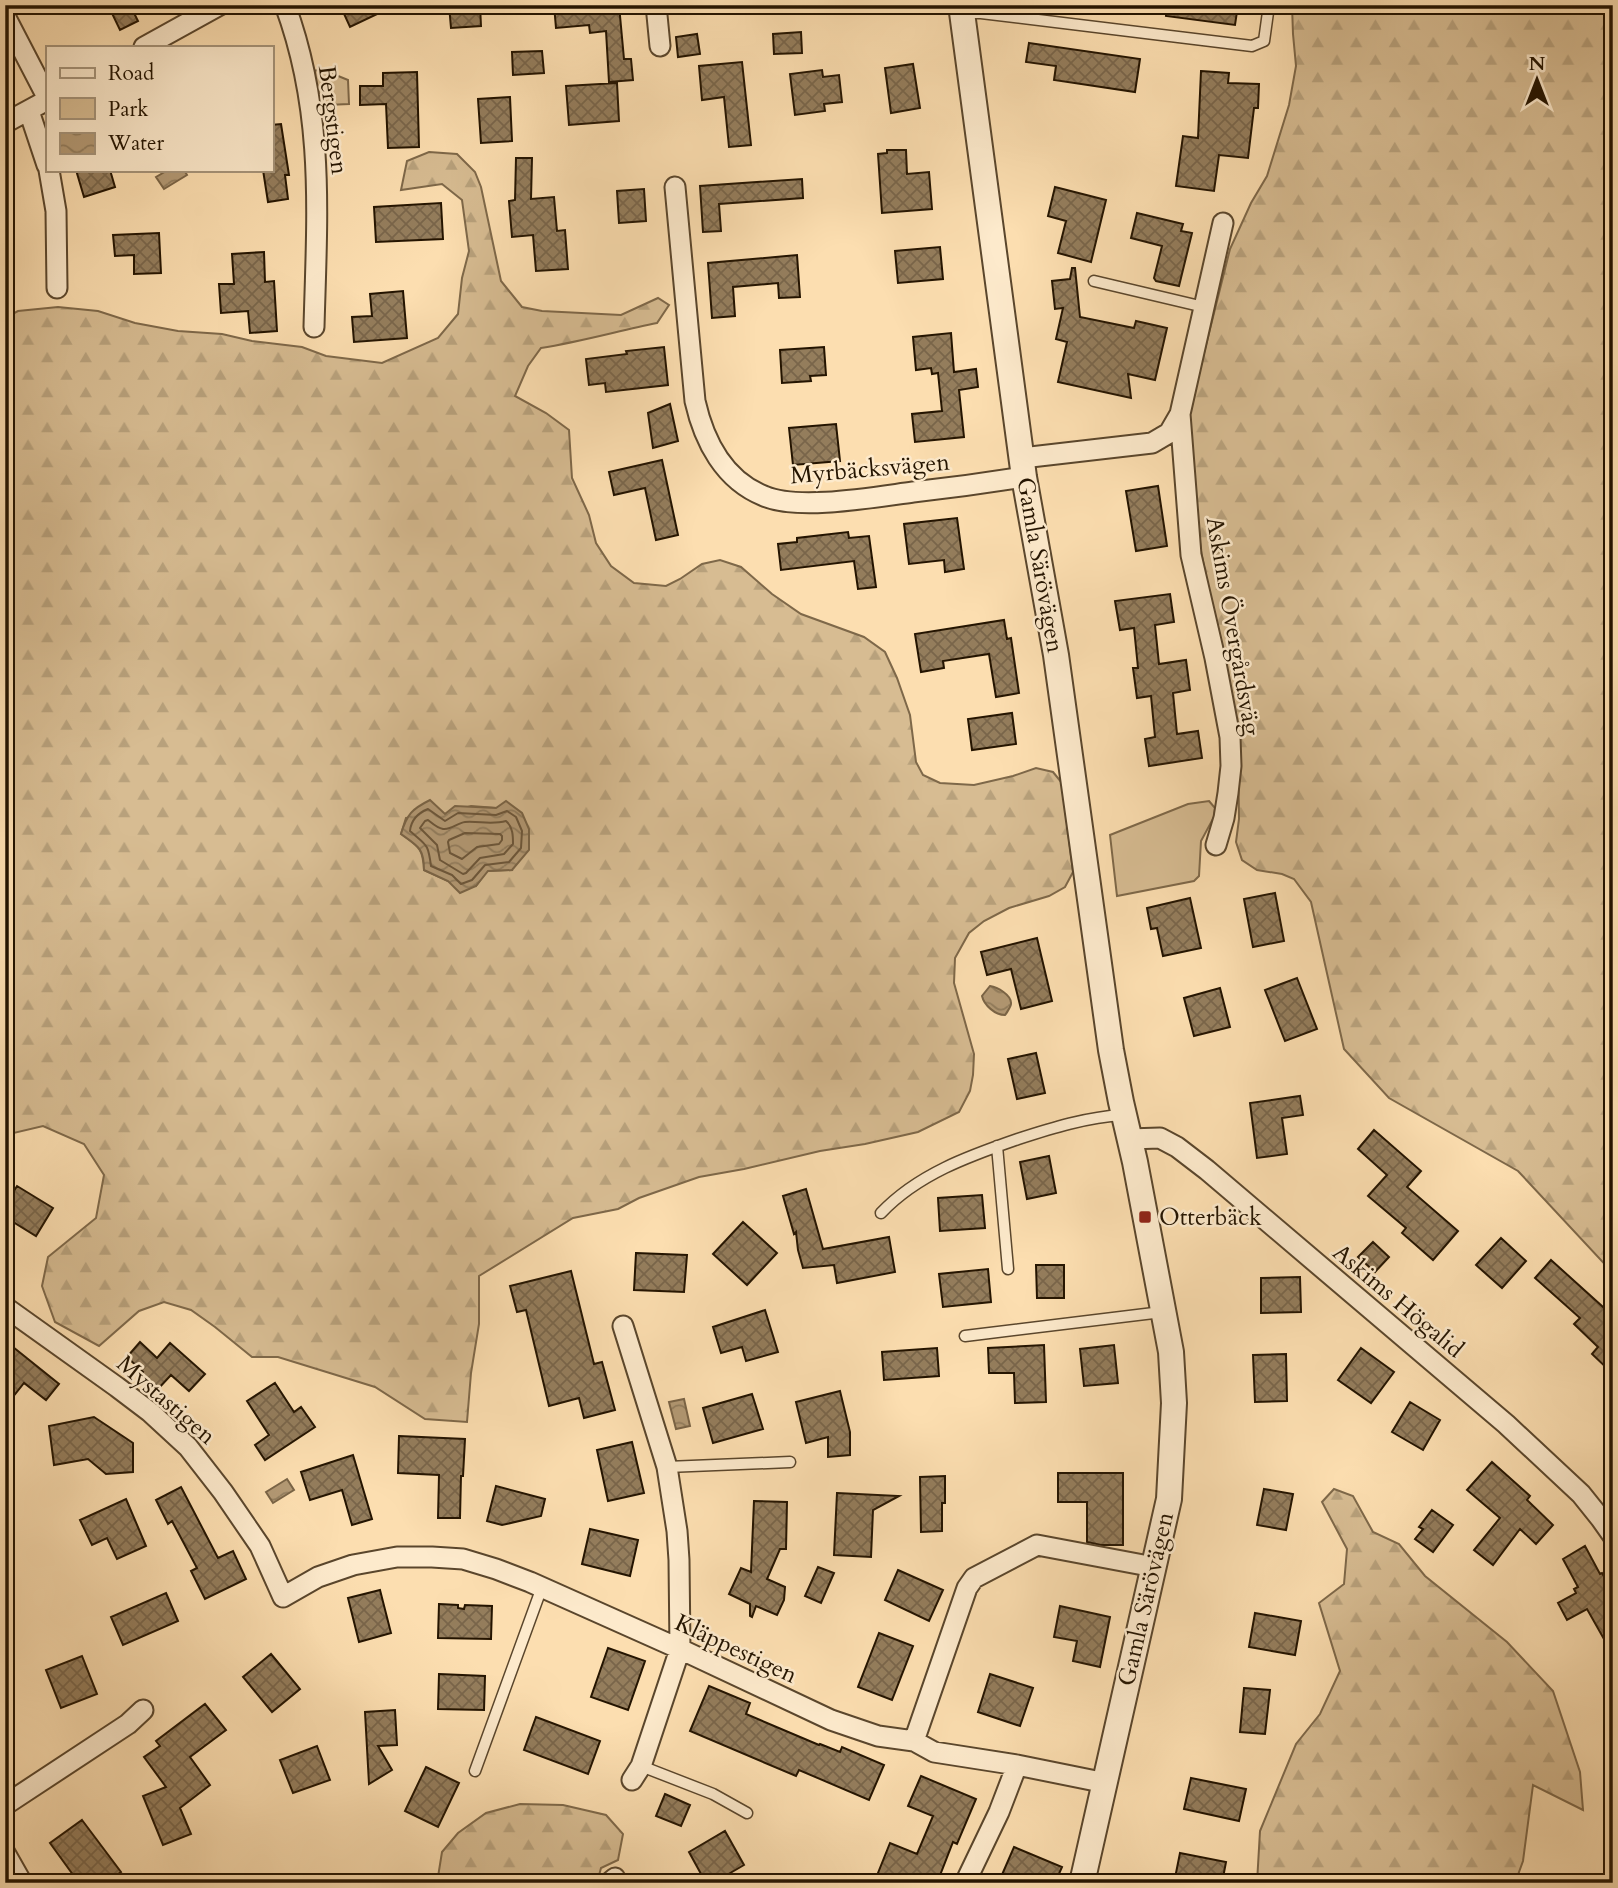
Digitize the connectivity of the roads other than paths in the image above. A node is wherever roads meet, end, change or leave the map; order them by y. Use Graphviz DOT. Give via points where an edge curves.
graph roads {
  1 [pos="220,5"];
  2 [pos="285,5"];
  3 [pos="656,5"];
  4 [pos="1269,5"];
  5 [pos="962,9"];
  6 [pos="5,16"];
  7 [pos="146,46"];
  8 [pos="660,46"];
  9 [pos="46,97"];
  10 [pos="46,100"];
  11 [pos="29,111"];
  12 [pos="5,123"];
  13 [pos="46,161"];
  14 [pos="49,172"];
  15 [pos="675,187"];
  16 [pos="1223,223"];
  17 [pos="1094,281"];
  18 [pos="57,288"];
  19 [pos="1204,307"];
  20 [pos="314,327"];
  21 [pos="1180,414"];
  22 [pos="1023,467"];
  23 [pos="1216,845"];
  24 [pos="1124,1115"];
  25 [pos="1129,1139"];
  26 [pos="997,1146"];
  27 [pos="881,1213"];
  28 [pos="1008,1269"];
  29 [pos="5,1307"];
  30 [pos="1164,1312"];
  31 [pos="623,1326"];
  32 [pos="965,1336"];
  33 [pos="790,1462"];
  34 [pos="667,1467"];
  35 [pos="1613,1536"];
  36 [pos="1154,1567"];
  37 [pos="542,1587"];
  38 [pos="283,1597"];
  39 [pos="680,1649"];
  40 [pos="143,1710"];
  41 [pos="914,1741"];
  42 [pos="1017,1765"];
  43 [pos="475,1771"];
  44 [pos="636,1773"];
  45 [pos="1106,1783"];
  46 [pos="5,1805"];
  47 [pos="747,1813"];
  48 [pos="5,1853"];
  49 [pos="22,1883"];
  50 [pos="965,1883"];
  51 [pos="1083,1883"];
  1 -- 7 [label="street"];
  2 -- 20 [label="street, Bergstigen" via="298,44 315,135"];
  3 -- 8 [label="street"];
  4 -- 5 [label="lane, Gamla Särövägen" via="1264,41 1252,46"];
  5 -- 22 [label="street, Gamla Särövägen"];
  6 -- 9 [label="street"];
  10 -- 11 [label="street"];
  11 -- 12 [label="street"];
  11 -- 13 [label="street"];
  14 -- 18 [label="street" via="56,211"];
  15 -- 22 [label="street, Myrbäcksvägen" via="697,408 713,450 736,480 765,497 819,502 880,497"];
  16 -- 19 [label="street, Askims Övergårdsväg"];
  17 -- 19 [label="lane"];
  19 -- 21 [label="street, Askims Övergårdsväg"];
  21 -- 22 [label="street, Askims Övergårdsväg" via="1169,433 1152,443"];
  21 -- 23 [label="street, Askims Övergårdsväg" via="1191,555 1230,737 1228,793"];
  22 -- 24 [label="street, Gamla Särövägen" via="1056,655"];
  24 -- 25 [label="street, Gamla Särövägen"];
  24 -- 26 [label="lane" via="1085,1119"];
  25 -- 30 [label="street, Gamla Särövägen"];
  25 -- 35 [label="street, Askims Högalid" via="1160,1138 1207,1170 1506,1424 1581,1494"];
  26 -- 27 [label="lane" via="943,1168"];
  26 -- 28 [label="lane"];
  29 -- 38 [label="street, Mystastigen" via="150,1412 188,1447 260,1546"];
  30 -- 32 [label="lane"];
  30 -- 36 [label="street, Gamla Särövägen" via="1174,1403 1169,1499"];
  31 -- 34 [label="street"];
  33 -- 34 [label="lane"];
  34 -- 39 [label="street" via="677,1531"];
  36 -- 41 [label="street" via="1037,1545 974,1578"];
  36 -- 45 [label="street, Gamla Särövägen"];
  37 -- 38 [label="street, Kläppestigen" via="463,1559 397,1558 353,1565 318,1577"];
  37 -- 39 [label="street, Kläppestigen"];
  37 -- 43 [label="lane"];
  39 -- 41 [label="street, Kläppestigen" via="831,1720 878,1736"];
  39 -- 44 [label="street"];
  40 -- 46 [label="street"];
  41 -- 42 [label="street, Kläppestigen" via="934,1752"];
  42 -- 45 [label="street, Kläppestigen"];
  42 -- 50 [label="street"];
  44 -- 47 [label="lane" via="713,1794"];
  45 -- 51 [label="street, Gamla Särövägen"];
  48 -- 49 [label="street"];
}
